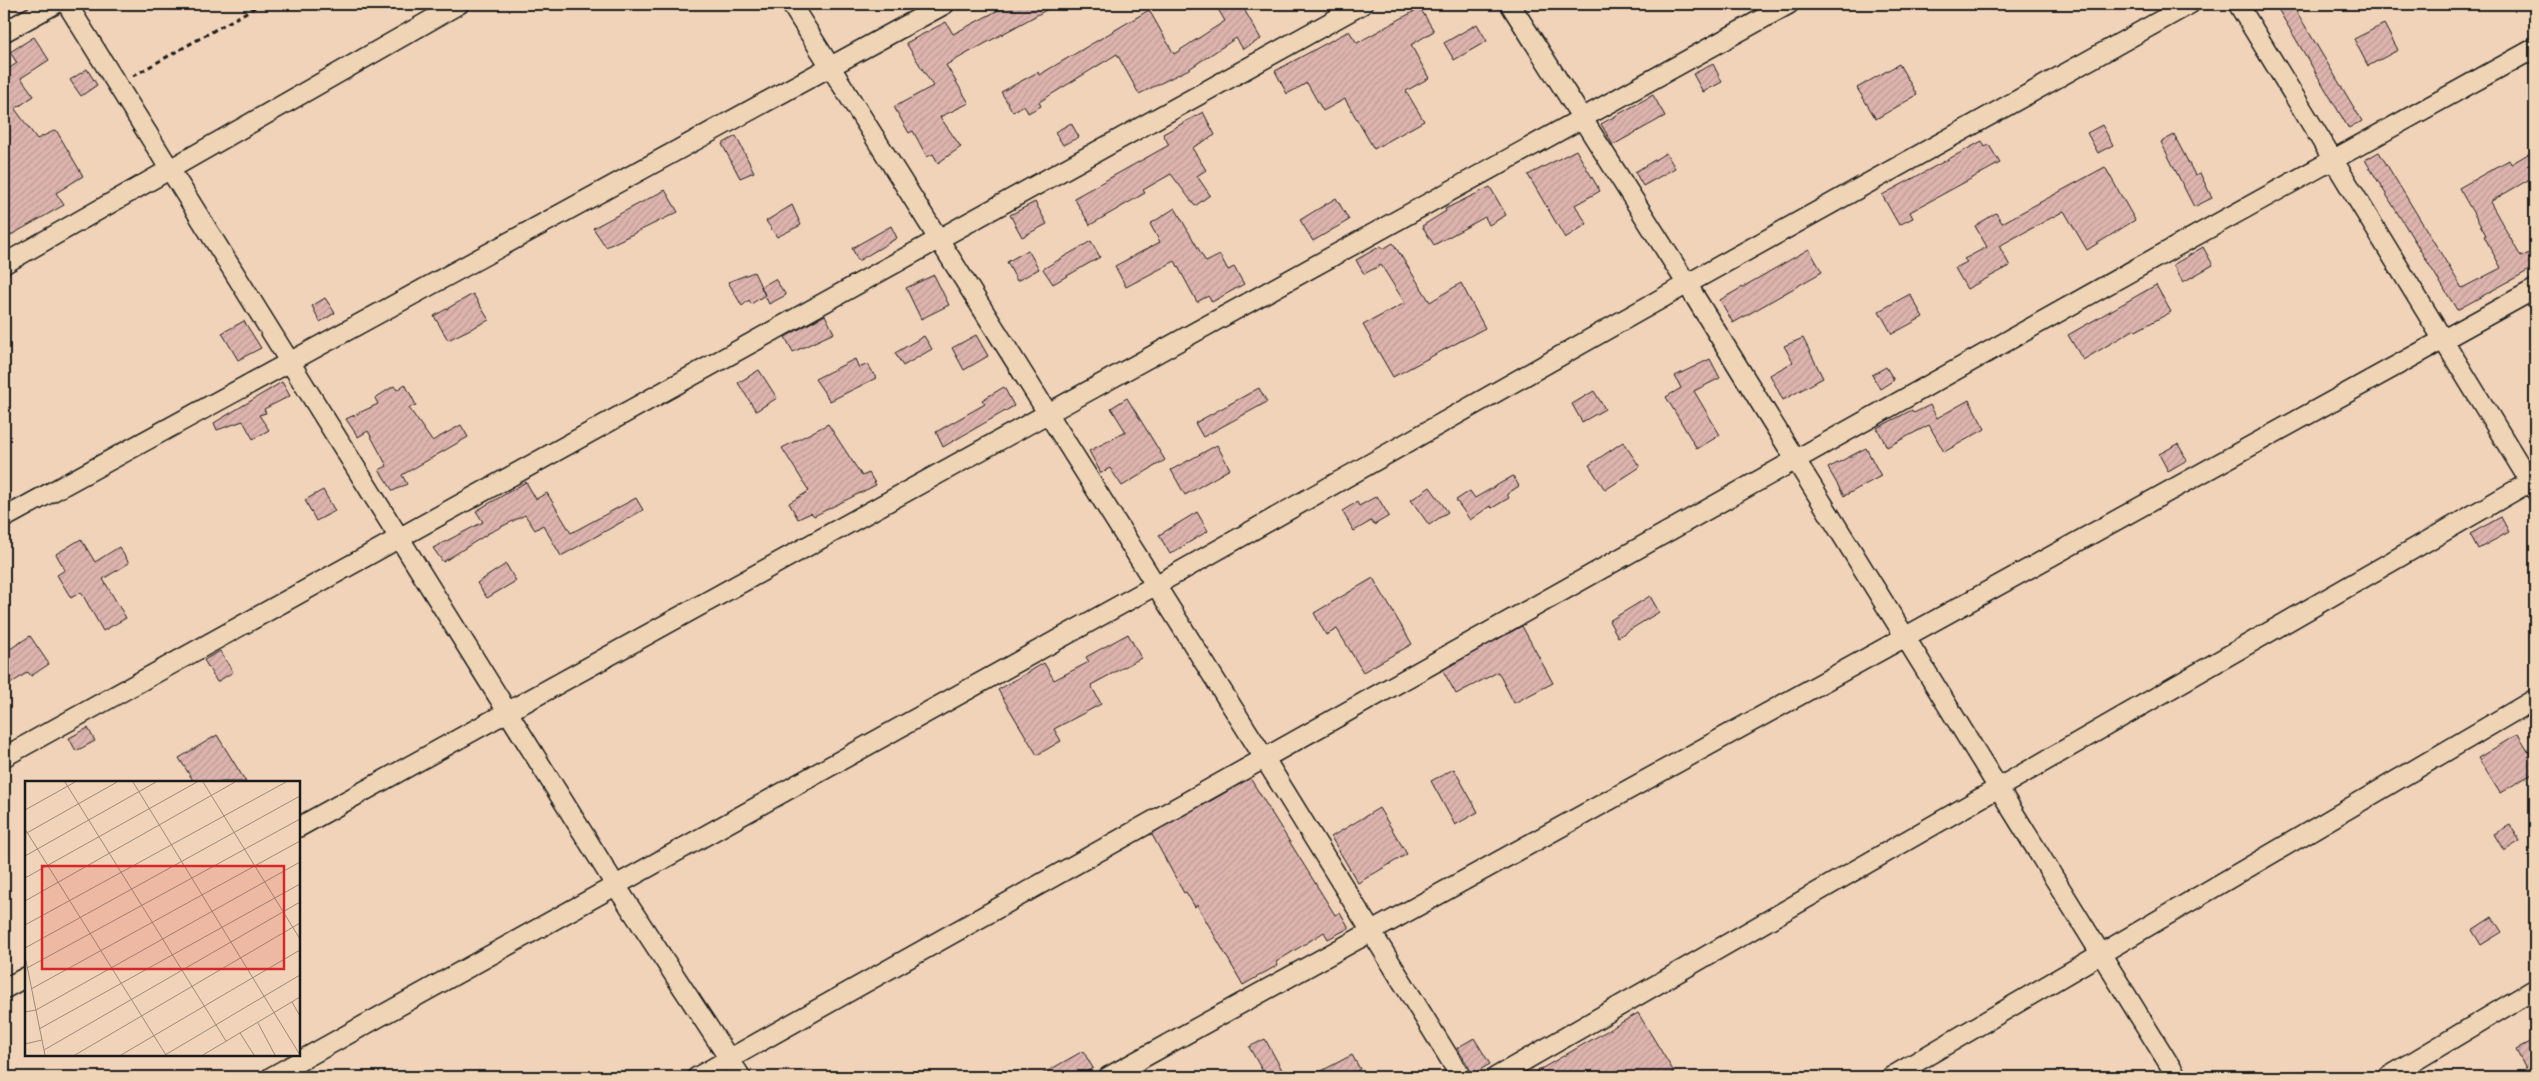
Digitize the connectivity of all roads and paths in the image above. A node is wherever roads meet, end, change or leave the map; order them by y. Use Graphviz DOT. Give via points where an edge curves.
graph roads {
  1 [pos="55,4"];
  2 [pos="67,4"];
  3 [pos="261,4"];
  4 [pos="459,4"];
  5 [pos="791,4"];
  6 [pos="944,4"];
  7 [pos="1363,4"];
  8 [pos="1510,4"];
  9 [pos="1789,4"];
  10 [pos="2190,4"];
  11 [pos="2238,4"];
  12 [pos="4,32"];
  13 [pos="2535,48"];
  14 [pos="830,67"];
  15 [pos="117,85"];
  16 [pos="1583,119"];
  17 [pos="2335,159"];
  18 [pos="169,170"];
  19 [pos="938,237"];
  20 [pos="4,264"];
  21 [pos="1687,284"];
  22 [pos="2535,289"];
  23 [pos="2444,339"];
  24 [pos="289,362"];
  25 [pos="1048,413"];
  26 [pos="1793,459"];
  27 [pos="2533,483"];
  28 [pos="4,518"];
  29 [pos="399,537"];
  30 [pos="1156,585"];
  31 [pos="1904,637"];
  32 [pos="2535,699"];
  33 [pos="508,712"];
  34 [pos="4,756"];
  35 [pos="1263,756"];
  36 [pos="1998,788"];
  37 [pos="300,826"];
  38 [pos="616,886"];
  39 [pos="1370,931"];
  40 [pos="2100,953"];
  41 [pos="25,977"];
  42 [pos="4,989"];
  43 [pos="2535,989"];
  44 [pos="730,1058"];
  45 [pos="272,1077"];
  46 [pos="697,1077"];
  47 [pos="741,1077"];
  48 [pos="1108,1077"];
  49 [pos="1461,1077"];
  50 [pos="1496,1077"];
  51 [pos="1891,1077"];
  52 [pos="2177,1077"];
  53 [pos="2388,1077"];
  1 -- 12 [label="street"];
  2 -- 15 [label="street"];
  3 -- 15 [label="path"];
  4 -- 18 [label="street"];
  5 -- 14 [label="street"];
  6 -- 14 [label="street"];
  7 -- 19 [label="street"];
  8 -- 16 [label="street"];
  9 -- 16 [label="street"];
  10 -- 21 [label="street"];
  11 -- 17 [label="street"];
  13 -- 17 [label="street"];
  14 -- 19 [label="street"];
  14 -- 24 [label="street"];
  15 -- 18 [label="street"];
  16 -- 21 [label="street"];
  16 -- 25 [label="street"];
  17 -- 23 [label="street"];
  17 -- 26 [label="street"];
  18 -- 20 [label="street"];
  18 -- 24 [label="street"];
  19 -- 25 [label="street"];
  19 -- 29 [label="street"];
  21 -- 26 [label="street"];
  21 -- 30 [label="street"];
  22 -- 23 [label="street"];
  23 -- 27 [label="street"];
  23 -- 31 [label="street"];
  24 -- 28 [label="street"];
  24 -- 29 [label="street"];
  25 -- 30 [label="street"];
  25 -- 33 [label="street"];
  26 -- 31 [label="street"];
  26 -- 35 [label="street"];
  27 -- 36 [label="street"];
  29 -- 33 [label="street"];
  29 -- 34 [label="street"];
  30 -- 35 [label="street"];
  30 -- 38 [label="street"];
  31 -- 36 [label="street"];
  31 -- 39 [label="street"];
  32 -- 40 [label="street"];
  33 -- 37 [label="street"];
  33 -- 38 [label="street"];
  35 -- 39 [label="street"];
  35 -- 44 [label="street"];
  36 -- 40 [label="street"];
  36 -- 50 [label="street"];
  38 -- 44 [label="street"];
  38 -- 45 [label="street"];
  39 -- 48 [label="street"];
  39 -- 49 [label="street"];
  40 -- 51 [label="street"];
  40 -- 52 [label="street"];
  41 -- 42 [label="street"];
  43 -- 53 [label="street"];
  44 -- 46 [label="street"];
  44 -- 47 [label="street"];
}
